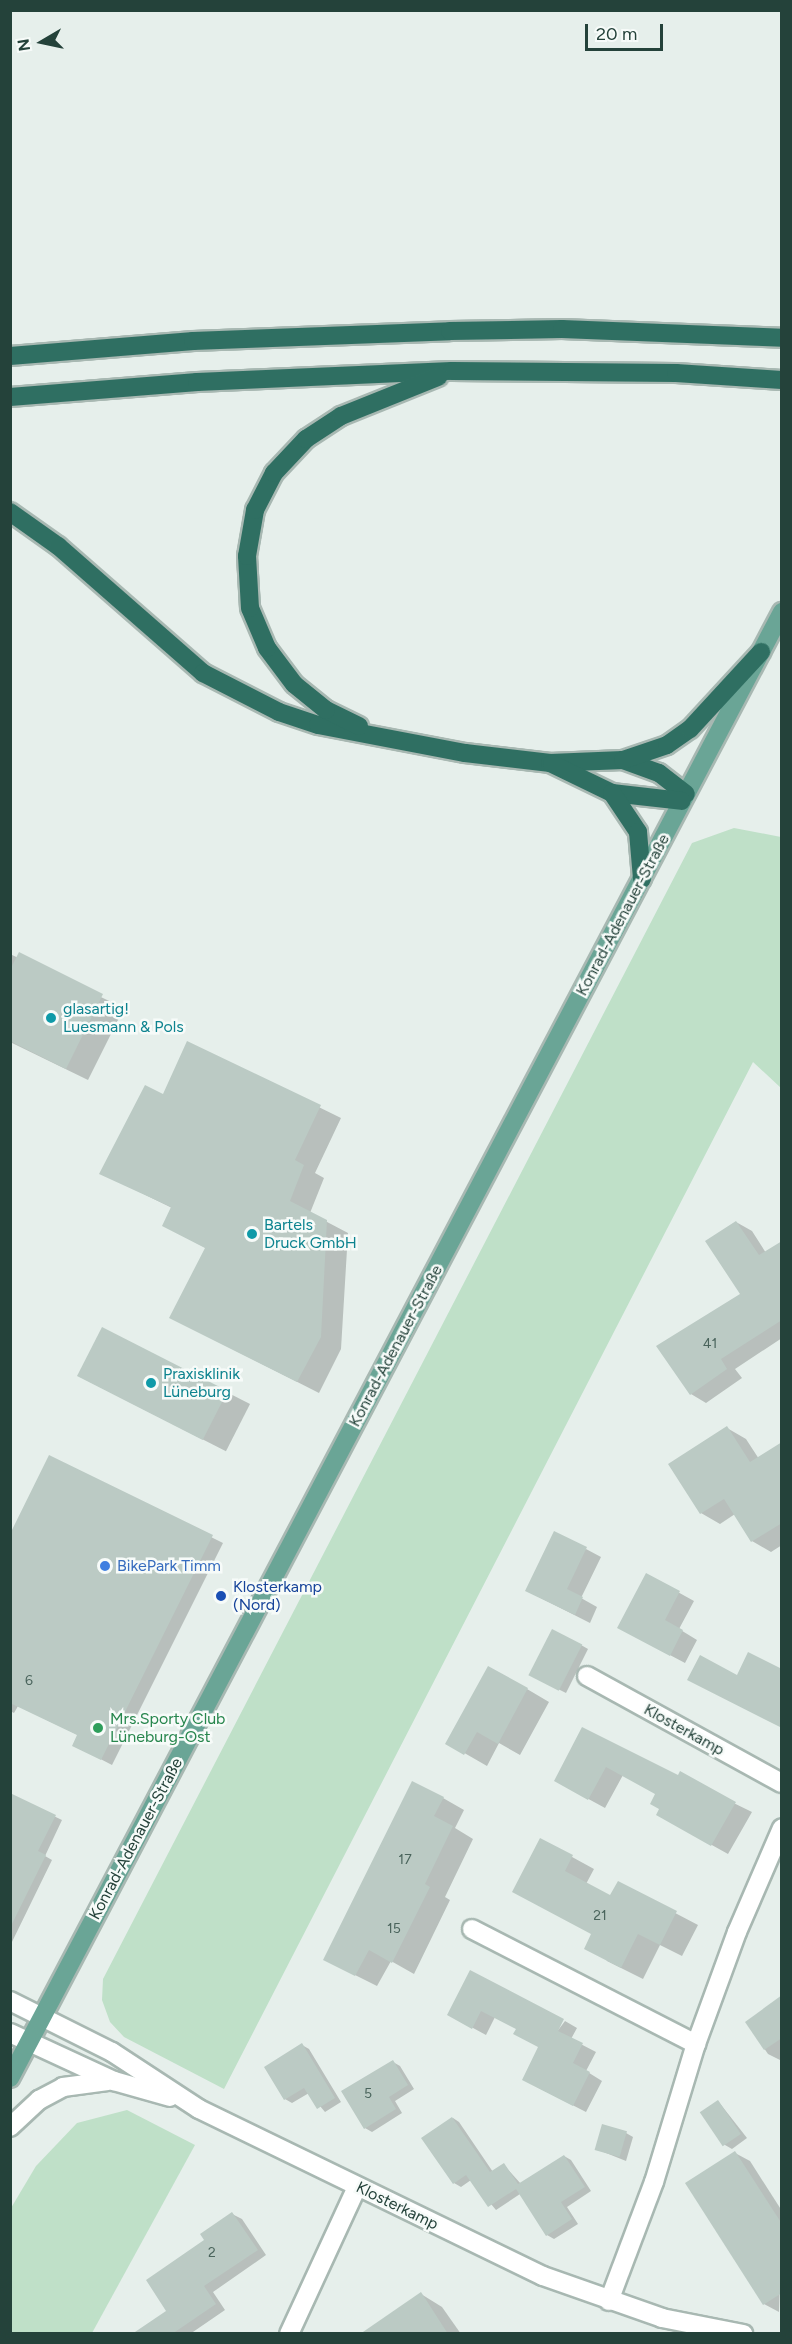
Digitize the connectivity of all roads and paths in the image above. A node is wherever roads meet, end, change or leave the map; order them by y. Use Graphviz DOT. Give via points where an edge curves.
graph roads {
  1 [pos="782,338"];
  2 [pos="10,356"];
  3 [pos="452,371"];
  4 [pos="782,380"];
  5 [pos="10,397"];
  6 [pos="10,512"];
  7 [pos="782,612"];
  8 [pos="760,652"];
  9 [pos="383,737"];
  10 [pos="623,760"];
  11 [pos="550,764"];
  12 [pos="612,793"];
  13 [pos="684,797"];
  14 [pos="642,879"];
  15 [pos="587,1676"];
  16 [pos="782,1783"];
  17 [pos="782,1828"];
  18 [pos="472,1929"];
  19 [pos="10,2001"];
  20 [pos="43,2016"];
  21 [pos="10,2033"];
  22 [pos="30,2042"];
  23 [pos="696,2044"];
  24 [pos="10,2078"];
  25 [pos="114,2081"];
  26 [pos="189,2103"];
  27 [pos="10,2127"];
  28 [pos="357,2187"];
  29 [pos="609,2301"];
  30 [pos="289,2334"];
  31 [pos="743,2334"];
  1 -- 2 [label="highway" via="596,330 450,331 193,341"];
  3 -- 4 [label="highway" via="676,373"];
  3 -- 5 [label="highway" via="197,382"];
  3 -- 9 [label="highway" via="341,416 306,439 274,473 255,510 247,556 250,608 267,648 294,684 326,710"];
  6 -- 9 [label="highway" via="58,546 203,673 279,712 318,725"];
  7 -- 8 [label="main road, Konrad-Adenauer-Straße"];
  8 -- 10 [label="highway" via="690,729 666,745"];
  8 -- 13 [label="main road, Konrad-Adenauer-Straße"];
  9 -- 11 [label="highway"];
  10 -- 11 [label="highway"];
  10 -- 13 [label="highway" via="659,773"];
  11 -- 12 [label="highway"];
  12 -- 13 [label="highway"];
  12 -- 14 [label="highway" via="638,832"];
  13 -- 14 [label="main road, Konrad-Adenauer-Straße"];
  14 -- 20 [label="main road, Konrad-Adenauer-Straße"];
  15 -- 16 [label="street, Klosterkamp"];
  17 -- 23 [label="street" via="737,1932"];
  18 -- 23 [label="street"];
  19 -- 20 [label="street, Klosterkamp"];
  20 -- 22 [label="main road, Konrad-Adenauer-Straße"];
  20 -- 26 [label="street, Klosterkamp" via="112,2052"];
  21 -- 22 [label="street, Klosterkamp"];
  22 -- 24 [label="main road, Konrad-Adenauer-Straße"];
  22 -- 25 [label="street, Klosterkamp"];
  23 -- 29 [label="street" via="654,2182"];
  25 -- 26 [label="street, Klosterkamp"];
  25 -- 27 [label="street, Klosterkamp" via="63,2087 39,2100"];
  26 -- 28 [label="street, Klosterkamp"];
  28 -- 29 [label="street, Klosterkamp" via="543,2276"];
  28 -- 30 [label="street"];
  29 -- 31 [label="street, Klosterkamp" via="662,2318"];
}
